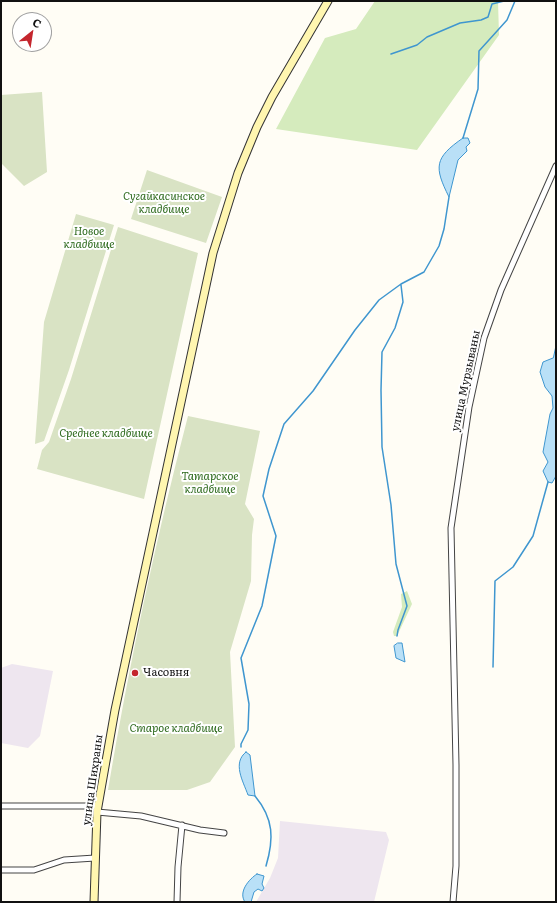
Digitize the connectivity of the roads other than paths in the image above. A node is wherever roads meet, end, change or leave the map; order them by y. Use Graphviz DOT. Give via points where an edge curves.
graph roads {
  1 [pos="328,1"];
  2 [pos="556,166"];
  3 [pos="1,806"];
  4 [pos="98,809"];
  5 [pos="182,825"];
  6 [pos="224,833"];
  7 [pos="95,858"];
  8 [pos="1,870"];
  9 [pos="94,902"];
  10 [pos="177,902"];
  11 [pos="453,902"];
  1 -- 4 [label="street, улица Шихраны" via="264,111 222,220 115,710"];
  2 -- 11 [label="street, улица Мурзываны" via="501,290 484,338 469,407 452,528 456,866"];
  3 -- 4 [label="street"];
  4 -- 5 [label="street"];
  4 -- 7 [label="street, улица Шихраны"];
  5 -- 6 [label="street"];
  5 -- 10 [label="street"];
  7 -- 8 [label="street" via="64,860 34,870"];
  7 -- 9 [label="street, улица Шихраны"];
}
